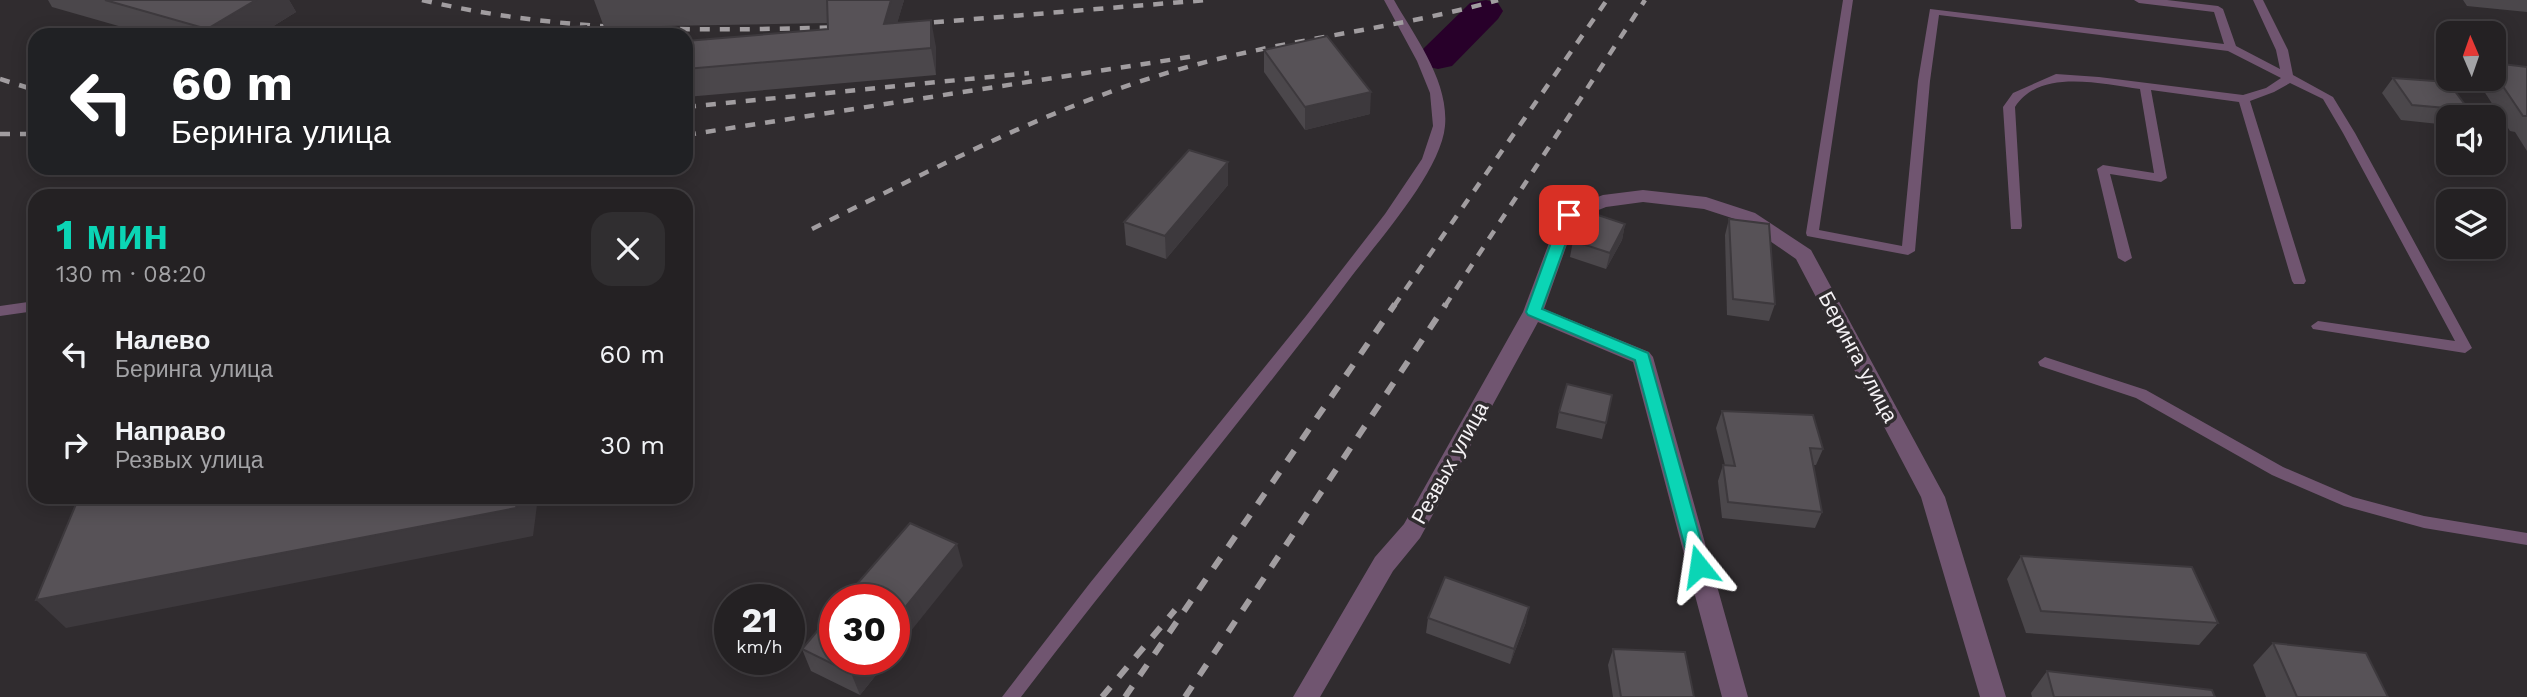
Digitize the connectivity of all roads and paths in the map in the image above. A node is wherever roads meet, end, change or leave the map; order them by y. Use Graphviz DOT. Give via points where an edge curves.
graph roads {
  1 [pos="1389,0"];
  2 [pos="1848,0"];
  3 [pos="2139,0"];
  4 [pos="2258,0"];
  5 [pos="2231,48"];
  6 [pos="2287,79"];
  7 [pos="2145,86"];
  8 [pos="2244,99"];
  9 [pos="1569,215"];
  10 [pos="2016,226"];
  11 [pos="2125,258"];
  12 [pos="2299,281"];
  13 [pos="28,307"];
  14 [pos="0,311"];
  15 [pos="1533,312"];
  16 [pos="2319,326"];
  17 [pos="2045,362"];
  18 [pos="2527,539"];
  19 [pos="1012,697"];
  20 [pos="1306,697"];
  21 [pos="1735,697"];
  22 [pos="1993,697"];
  1 -- 19 [label="lane" via="1433,86 1439,128 1433,148 1393,212 1299,336"];
  2 -- 5 [label="lane" via="1812,233 1908,251 1934,11"];
  3 -- 5 [label="lane" via="2218,9"];
  4 -- 6 [label="lane" via="2282,50"];
  5 -- 6 [label="lane"];
  6 -- 8 [label="lane"];
  6 -- 16 [label="lane" via="2327,97 2465,348"];
  7 -- 8 [label="lane"];
  7 -- 10 [label="lane" via="2056,77 2017,95 2009,107"];
  7 -- 11 [label="lane" via="2161,178 2103,169"];
  8 -- 12 [label="lane"];
  9 -- 15 [label="street, Резвых улица"];
  9 -- 22 [label="street, Беринга улица" via="1603,201 1643,197 1706,203 1748,217 1804,255 1933,498"];
  13 -- 14 [label="lane"];
  15 -- 20 [label="street, Резвых улица" via="1412,531 1384,564"];
  15 -- 21 [label="street" via="1642,357"];
  17 -- 18 [label="lane" via="2139,393 2266,467 2378,512"];
}
